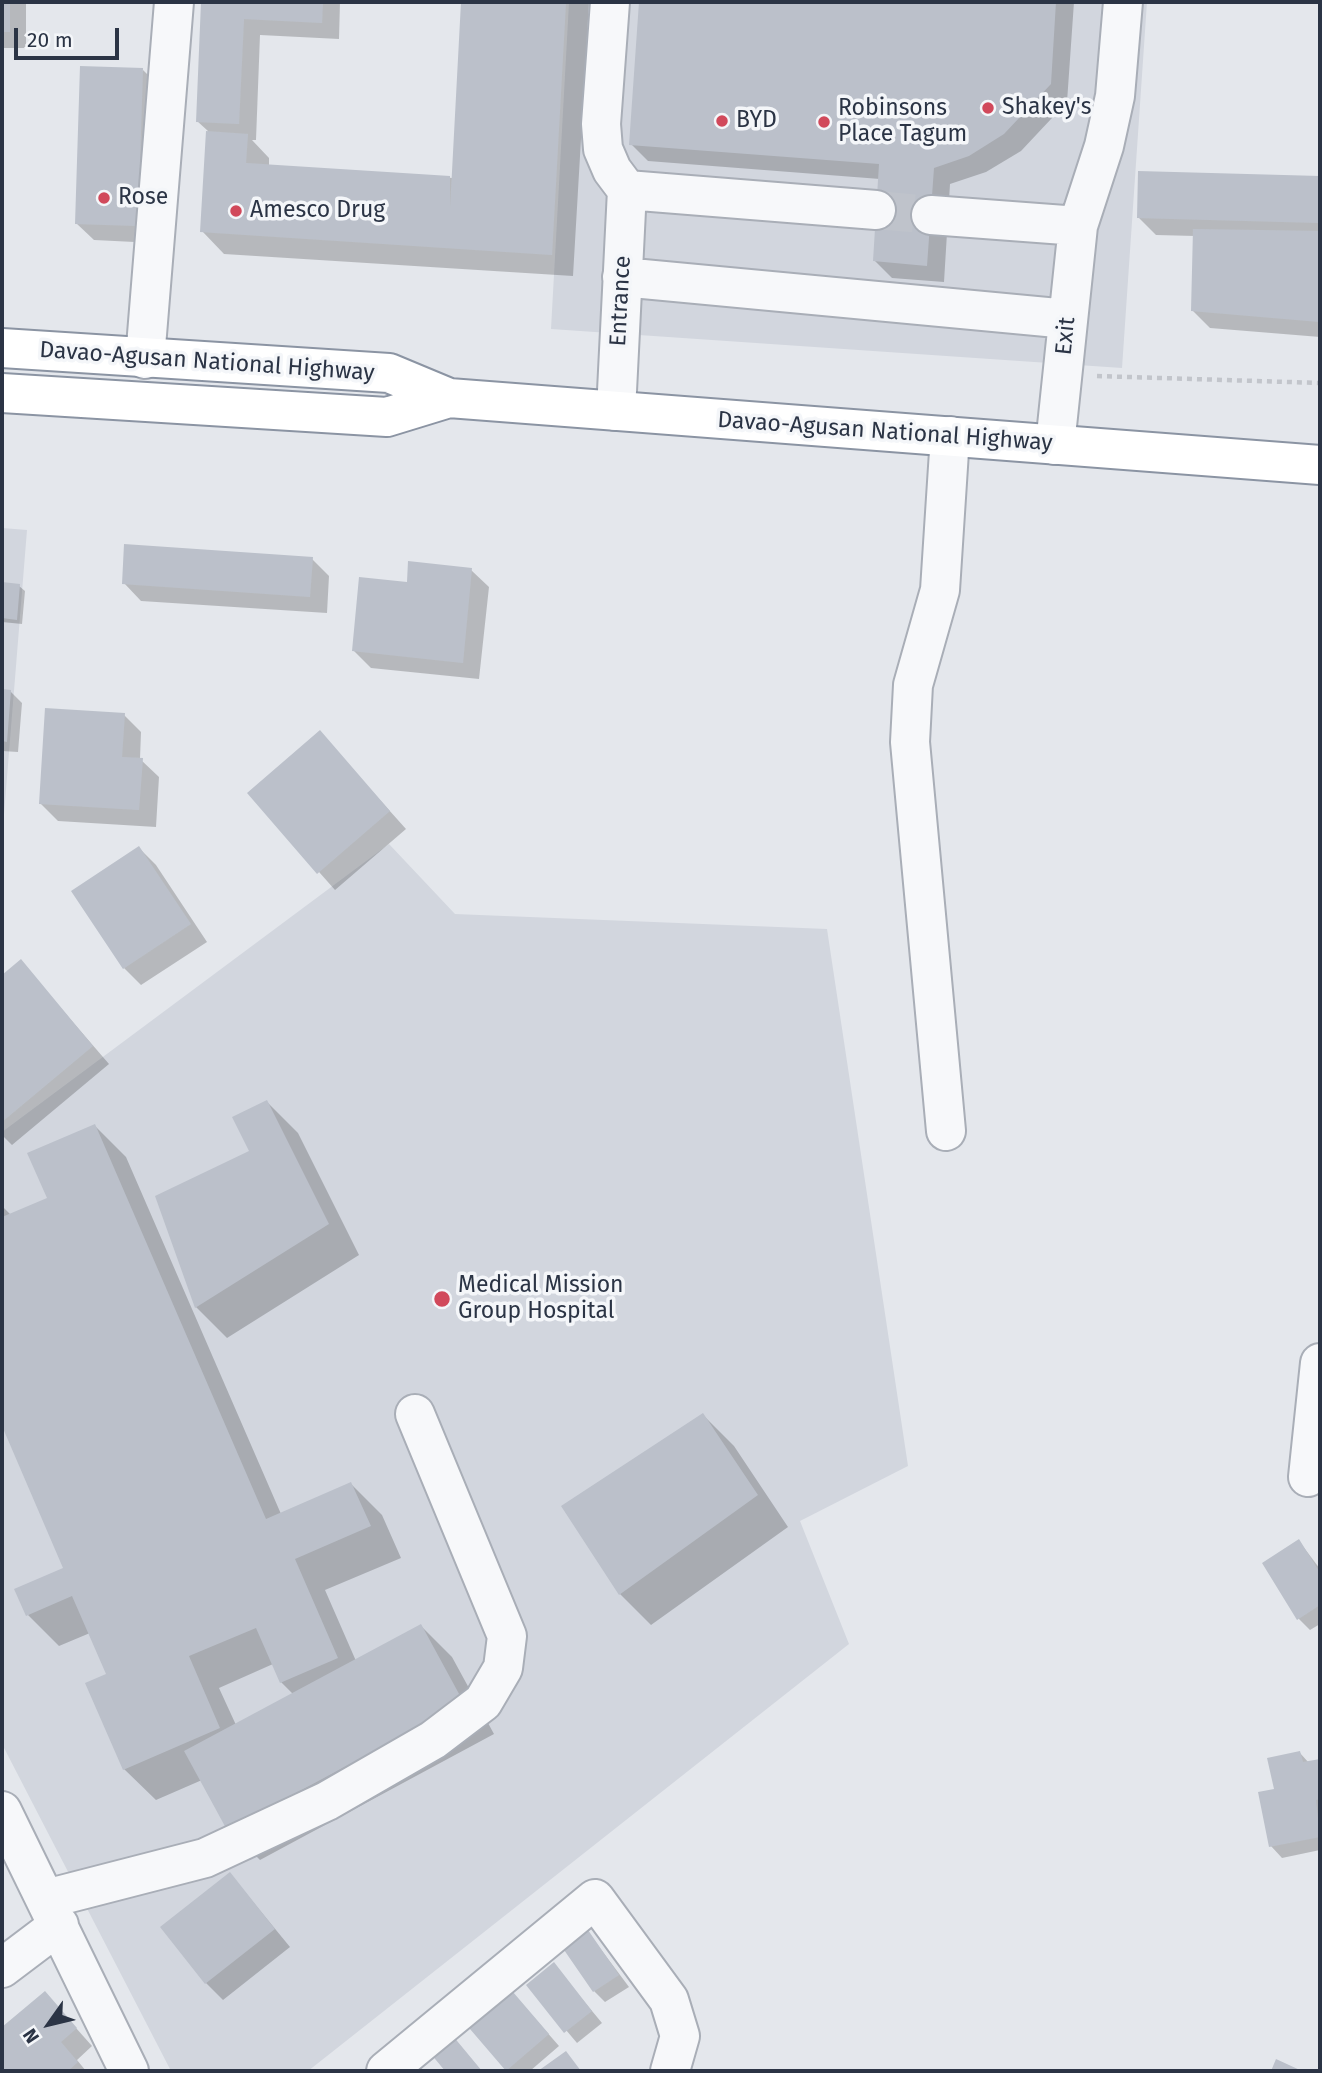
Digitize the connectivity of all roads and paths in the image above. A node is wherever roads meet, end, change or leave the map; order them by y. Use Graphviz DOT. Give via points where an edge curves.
graph roads {
  1 [pos="174,2"];
  2 [pos="610,2"];
  3 [pos="1123,2"];
  4 [pos="627,190"];
  5 [pos="876,210"];
  6 [pos="931,215"];
  7 [pos="1078,226"];
  8 [pos="622,276"];
  9 [pos="1068,319"];
  10 [pos="2,348"];
  11 [pos="145,359"];
  12 [pos="1062,375"];
  13 [pos="1320,383"];
  14 [pos="2,393"];
  15 [pos="449,398"];
  16 [pos="616,411"];
  17 [pos="950,436"];
  18 [pos="1055,445"];
  19 [pos="1320,465"];
  20 [pos="946,1131"];
  21 [pos="1320,1363"];
  22 [pos="415,1414"];
  23 [pos="1308,1477"];
  24 [pos="2,1811"];
  25 [pos="52,1912"];
  26 [pos="2,1968"];
  27 [pos="129,2071"];
  28 [pos="386,2071"];
  29 [pos="670,2071"];
  1 -- 11 [label="street"];
  2 -- 4 [label="street" via="603,149"];
  3 -- 7 [label="street, Exit" via="1115,96"];
  4 -- 5 [label="street"];
  4 -- 8 [label="street, Entrance"];
  6 -- 7 [label="street"];
  7 -- 9 [label="street, Exit"];
  8 -- 9 [label="street"];
  8 -- 16 [label="street, Entrance"];
  9 -- 12 [label="street, Exit"];
  10 -- 11 [label="highway, Davao-Agusan National Highway"];
  11 -- 15 [label="highway, Davao-Agusan National Highway" via="389,373"];
  12 -- 13 [label="path"];
  12 -- 18 [label="street, Exit"];
  14 -- 15 [label="highway, Davao-Agusan National Highway" via="387,417"];
  15 -- 16 [label="highway, Davao-Agusan National Highway"];
  16 -- 17 [label="highway, Davao-Agusan National Highway"];
  17 -- 18 [label="highway, Davao-Agusan National Highway"];
  17 -- 20 [label="street" via="940,590 913,685 910,742"];
  18 -- 19 [label="highway, Davao-Agusan National Highway"];
  21 -- 23 [label="street"];
  22 -- 25 [label="street" via="507,1636 503,1668 483,1702 433,1740 327,1801 205,1858"];
  24 -- 25 [label="street"];
  25 -- 26 [label="street"];
  25 -- 27 [label="street"];
  28 -- 29 [label="street" via="595,1899 669,2000 680,2035"];
}
